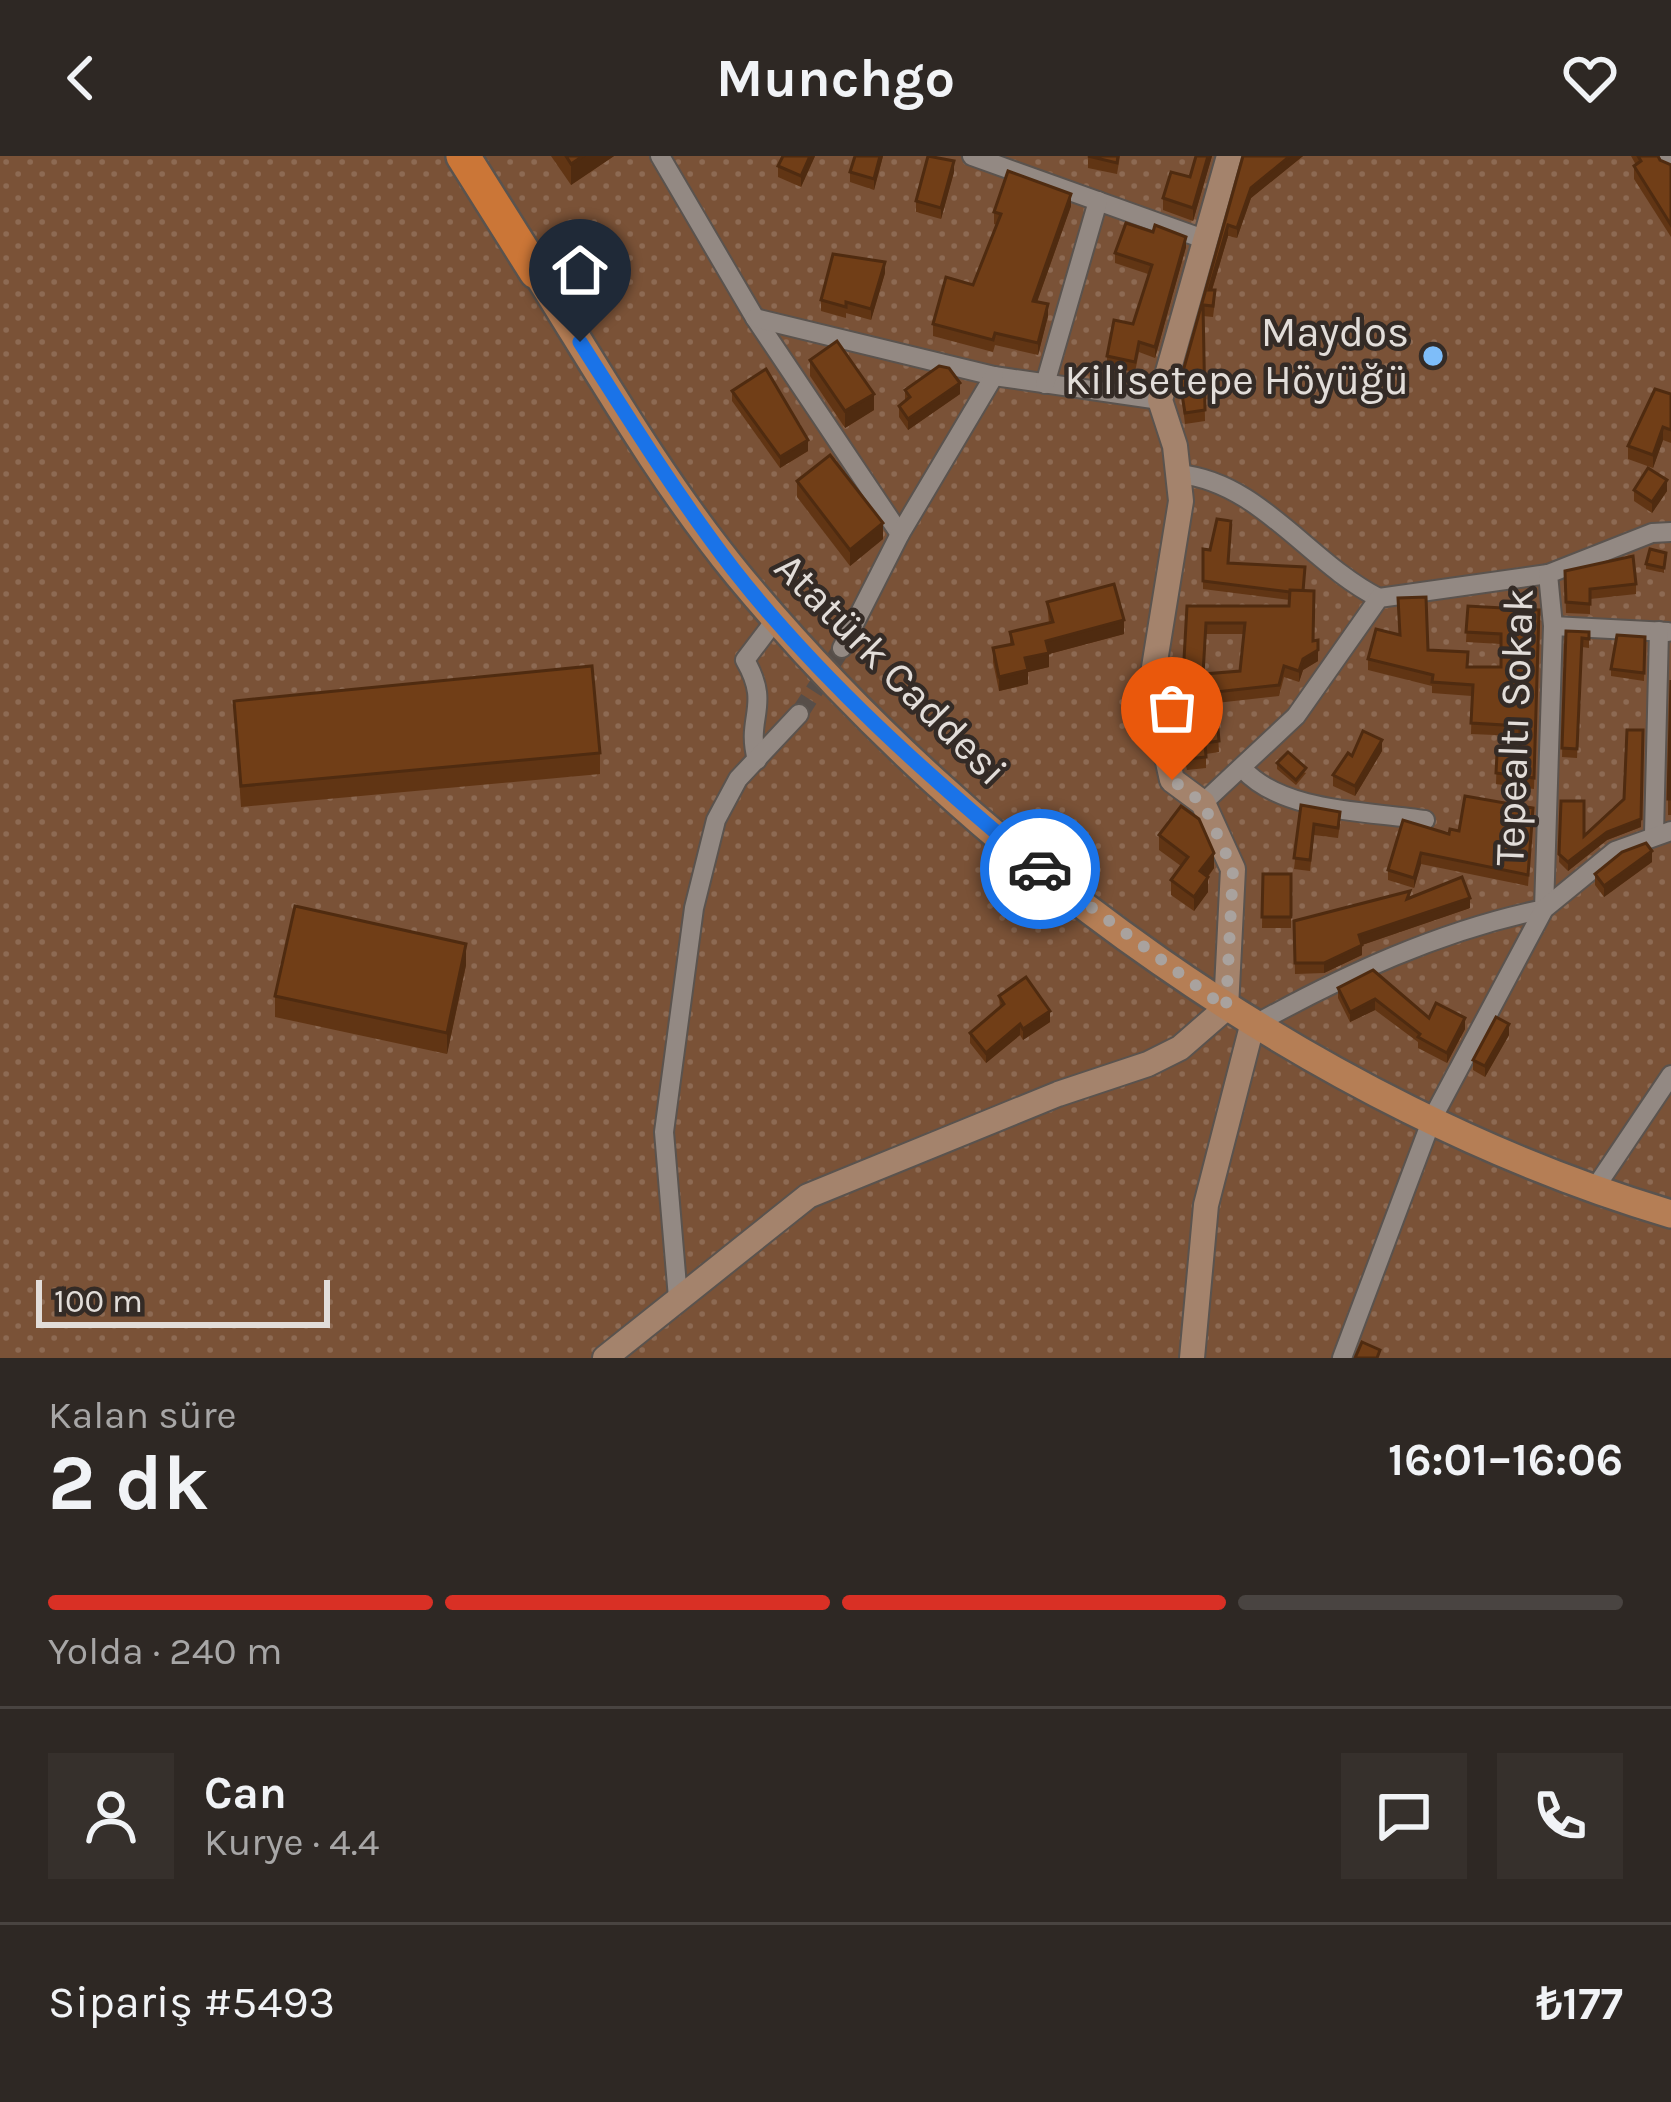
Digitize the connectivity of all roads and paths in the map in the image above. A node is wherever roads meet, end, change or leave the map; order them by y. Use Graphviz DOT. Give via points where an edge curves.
graph roads {
  1 [pos="467,156"];
  2 [pos="660,156"];
  3 [pos="973,156"];
  4 [pos="1228,156"];
  5 [pos="1666,156"];
  6 [pos="1671,164"];
  7 [pos="1098,201"];
  8 [pos="1201,238"];
  9 [pos="536,272"];
  10 [pos="755,318"];
  11 [pos="994,376"];
  12 [pos="1045,384"];
  13 [pos="1160,400"];
  14 [pos="1179,474"];
  15 [pos="1671,532"];
  16 [pos="900,534"];
  17 [pos="1548,574"];
  18 [pos="1379,598"];
  19 [pos="776,619"];
  20 [pos="1552,626"];
  21 [pos="1665,632"];
  22 [pos="842,648"];
  23 [pos="799,714"];
  24 [pos="757,760"];
  25 [pos="1243,769"];
  26 [pos="1203,803"];
  27 [pos="1425,820"];
  28 [pos="1663,832"];
  29 [pos="1544,909"];
  30 [pos="1226,1008"];
  31 [pos="1252,1026"];
  32 [pos="1671,1075"];
  33 [pos="1432,1119"];
  34 [pos="1594,1191"];
  35 [pos="1671,1214"];
  36 [pos="678,1298"];
  37 [pos="605,1358"];
  38 [pos="1192,1358"];
  39 [pos="1342,1358"];
  1 -- 9 [label="highway"];
  2 -- 10 [label="street"];
  3 -- 7 [label="street"];
  4 -- 8 [label="street"];
  5 -- 6 [label="street"];
  7 -- 8 [label="street"];
  7 -- 12 [label="street"];
  8 -- 13 [label="street"];
  9 -- 19 [label="main road, Atatürk Caddesi" via="688,508"];
  10 -- 11 [label="street"];
  10 -- 16 [label="street"];
  11 -- 12 [label="street"];
  11 -- 16 [label="street"];
  12 -- 13 [label="street"];
  13 -- 14 [label="street"];
  14 -- 18 [label="street" via="1229,484"];
  14 -- 26 [label="street" via="1178,536 1151,686 1172,780"];
  15 -- 17 [label="street, Tepealtı Sokak"];
  16 -- 22 [label="street"];
  17 -- 18 [label="street"];
  17 -- 20 [label="street, Tepealtı Sokak"];
  18 -- 25 [label="street" via="1296,716"];
  19 -- 24 [label="street" via="745,661 761,692"];
  19 -- 30 [label="main road, Atatürk Caddesi" via="1018,851"];
  20 -- 21 [label="street"];
  20 -- 29 [label="street, Tepealtı Sokak"];
  21 -- 28 [label="street"];
  23 -- 24 [label="street"];
  24 -- 36 [label="street" via="716,820 694,908 664,1132"];
  25 -- 26 [label="street"];
  25 -- 27 [label="street" via="1295,798"];
  26 -- 30 [label="street" via="1233,869"];
  28 -- 29 [label="street" via="1615,850"];
  29 -- 31 [label="street, Tepealtı Sokak" via="1392,958"];
  29 -- 33 [label="street"];
  30 -- 31 [label="main road, Atatürk Caddesi"];
  30 -- 36 [label="street" via="1148,1064 808,1196"];
  31 -- 33 [label="main road, Atatürk Caddesi"];
  31 -- 38 [label="street" via="1206,1205"];
  32 -- 34 [label="street"];
  33 -- 34 [label="main road, Atatürk Caddesi"];
  33 -- 39 [label="street"];
  34 -- 35 [label="main road, Atatürk Caddesi"];
  36 -- 37 [label="street"];
}
